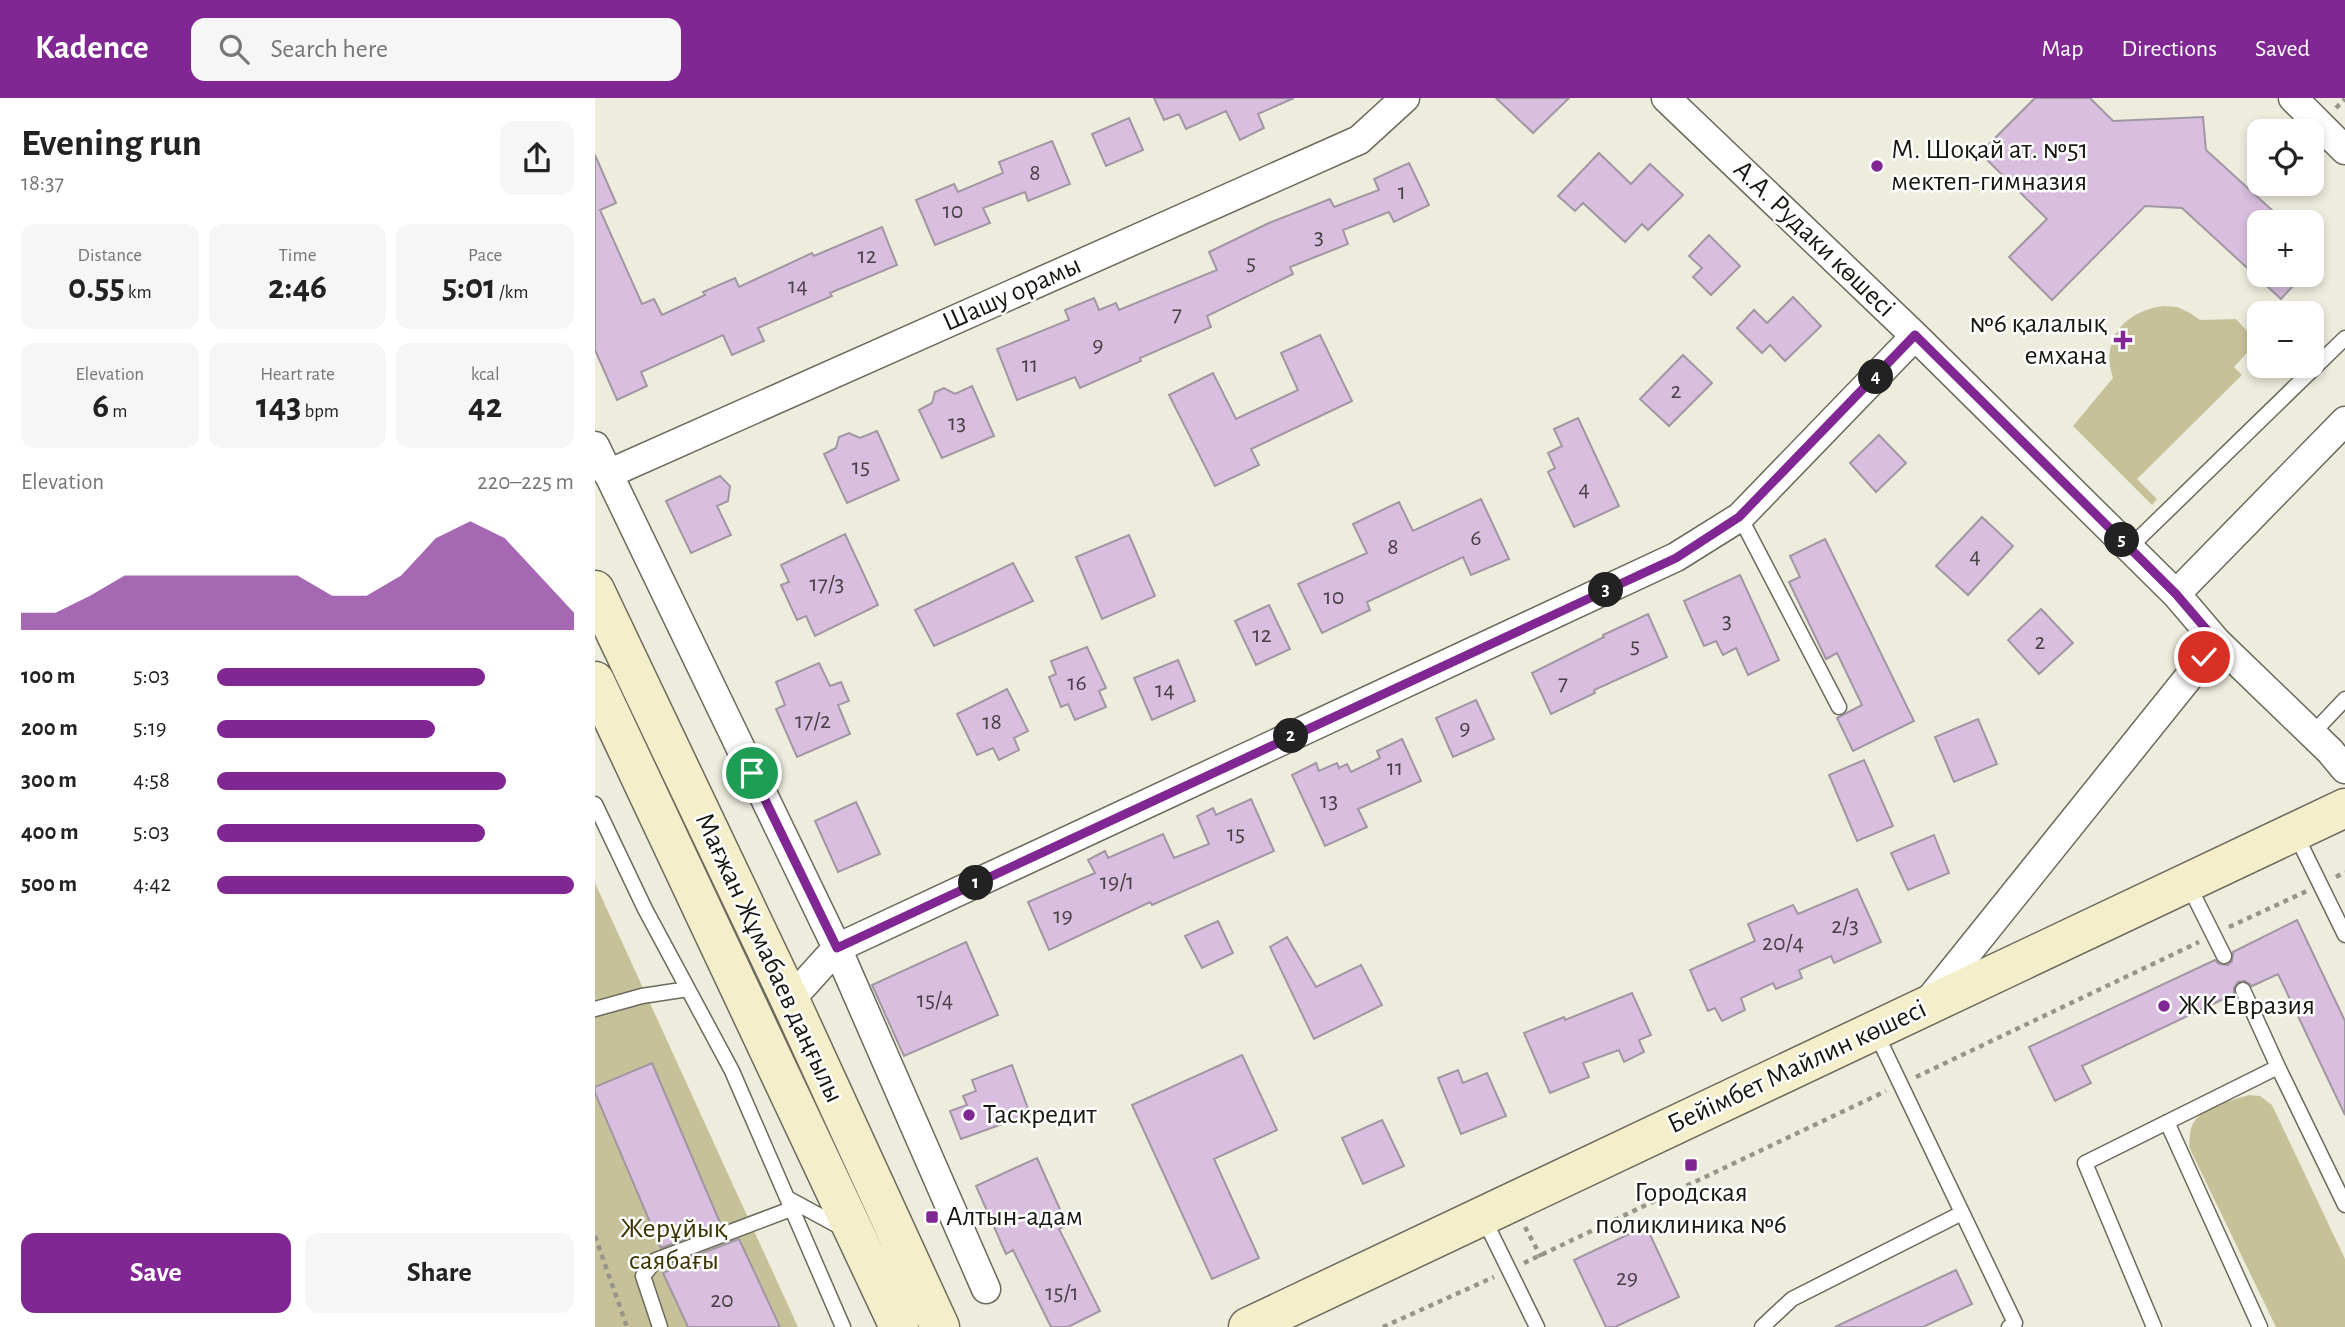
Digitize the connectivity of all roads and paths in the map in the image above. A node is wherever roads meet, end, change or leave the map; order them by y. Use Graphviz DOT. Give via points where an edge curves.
graph roads {
  1 [pos="1405,98"];
  2 [pos="1666,98"];
  3 [pos="2293,98"];
  4 [pos="2345,150"];
  5 [pos="1915,335"];
  6 [pos="2345,338"];
  7 [pos="2345,421"];
  8 [pos="595,446"];
  9 [pos="608,474"];
  10 [pos="1739,517"];
  11 [pos="2130,547"];
  12 [pos="595,590"];
  13 [pos="2176,594"];
  14 [pos="2217,642"];
  15 [pos="595,681"];
  16 [pos="2345,698"];
  17 [pos="1839,707"];
  18 [pos="2312,734"];
  19 [pos="2345,769"];
  20 [pos="595,804"];
  21 [pos="2345,808"];
  22 [pos="2294,832"];
  23 [pos="2187,882"];
  24 [pos="2320,885"];
  25 [pos="2214,934"];
  26 [pos="2345,935"];
  27 [pos="837,948"];
  28 [pos="2224,956"];
  29 [pos="688,989"];
  30 [pos="2243,990"];
  31 [pos="790,1000"];
  32 [pos="1923,1008"];
  33 [pos="595,1009"];
  34 [pos="1875,1030"];
  35 [pos="2278,1067"];
  36 [pos="1901,1084"];
  37 [pos="2167,1122"];
  38 [pos="789,1203"];
  39 [pos="2345,1205"];
  40 [pos="1962,1213"];
  41 [pos="1482,1216"];
  42 [pos="595,1236"];
  43 [pos="857,1237"];
  44 [pos="1509,1270"];
  45 [pos="986,1289"];
  46 [pos="627,1327"];
  47 [pos="660,1327"];
  48 [pos="843,1327"];
  49 [pos="899,1327"];
  50 [pos="940,1327"];
  51 [pos="1248,1327"];
  52 [pos="1383,1327"];
  53 [pos="1537,1327"];
  54 [pos="1762,1327"];
  55 [pos="2009,1327"];
  56 [pos="2154,1327"];
  57 [pos="2260,1327"];
  1 -- 9 [label="street, Шашу орамы" via="1359,140"];
  2 -- 5 [label="street, А.А. Рудаки көшесі"];
  3 -- 4 [label="street"];
  5 -- 10 [label="street"];
  5 -- 11 [label="street, А.А. Рудаки көшесі"];
  6 -- 11 [label="lane"];
  7 -- 13 [label="street"];
  8 -- 9 [label="street"];
  9 -- 27 [label="street"];
  10 -- 17 [label="lane"];
  10 -- 27 [label="street" via="1676,558"];
  11 -- 13 [label="street, А.А. Рудаки көшесі"];
  12 -- 31 [label="main road, Мағжан Жұмабаев даңғылы"];
  13 -- 14 [label="street, А.А. Рудаки көшесі"];
  14 -- 18 [label="street, А.А. Рудаки көшесі"];
  14 -- 32 [label="street"];
  15 -- 43 [label="main road, Мағжан Жұмабаев даңғылы"];
  16 -- 18 [label="lane"];
  18 -- 19 [label="street, А.А. Рудаки көшесі"];
  20 -- 29 [label="lane"];
  21 -- 22 [label="main road, Бейімбет Майлин көшесі"];
  22 -- 23 [label="main road, Бейімбет Майлин көшесі"];
  22 -- 24 [label="lane"];
  23 -- 25 [label="lane"];
  23 -- 32 [label="main road, Бейімбет Майлин көшесі"];
  24 -- 25 [label="path"];
  24 -- 26 [label="lane"];
  25 -- 28 [label="lane"];
  25 -- 36 [label="path"];
  27 -- 31 [label="street"];
  27 -- 45 [label="street"];
  29 -- 33 [label="lane"];
  29 -- 38 [label="lane" via="732,1071"];
  30 -- 35 [label="lane"];
  31 -- 50 [label="main road, Мағжан Жұмабаев даңғылы"];
  32 -- 34 [label="main road, Бейімбет Майлин көшесі"];
  34 -- 36 [label="lane"];
  34 -- 41 [label="main road, Бейімбет Майлин көшесі"];
  35 -- 37 [label="lane"];
  35 -- 39 [label="lane"];
  36 -- 40 [label="lane"];
  36 -- 44 [label="path"];
  37 -- 56 [label="lane" via="2085,1163"];
  37 -- 57 [label="lane"];
  38 -- 43 [label="lane"];
  38 -- 47 [label="lane" via="656,1260 643,1276"];
  38 -- 48 [label="lane"];
  40 -- 54 [label="lane" via="1792,1298"];
  40 -- 55 [label="lane" via="2015,1323"];
  41 -- 44 [label="lane"];
  41 -- 51 [label="main road, Бейімбет Майлин көшесі"];
  42 -- 46 [label="path"];
  43 -- 49 [label="main road, Мағжан Жұмабаев даңғылы"];
  44 -- 52 [label="path"];
  44 -- 53 [label="lane"];
}
